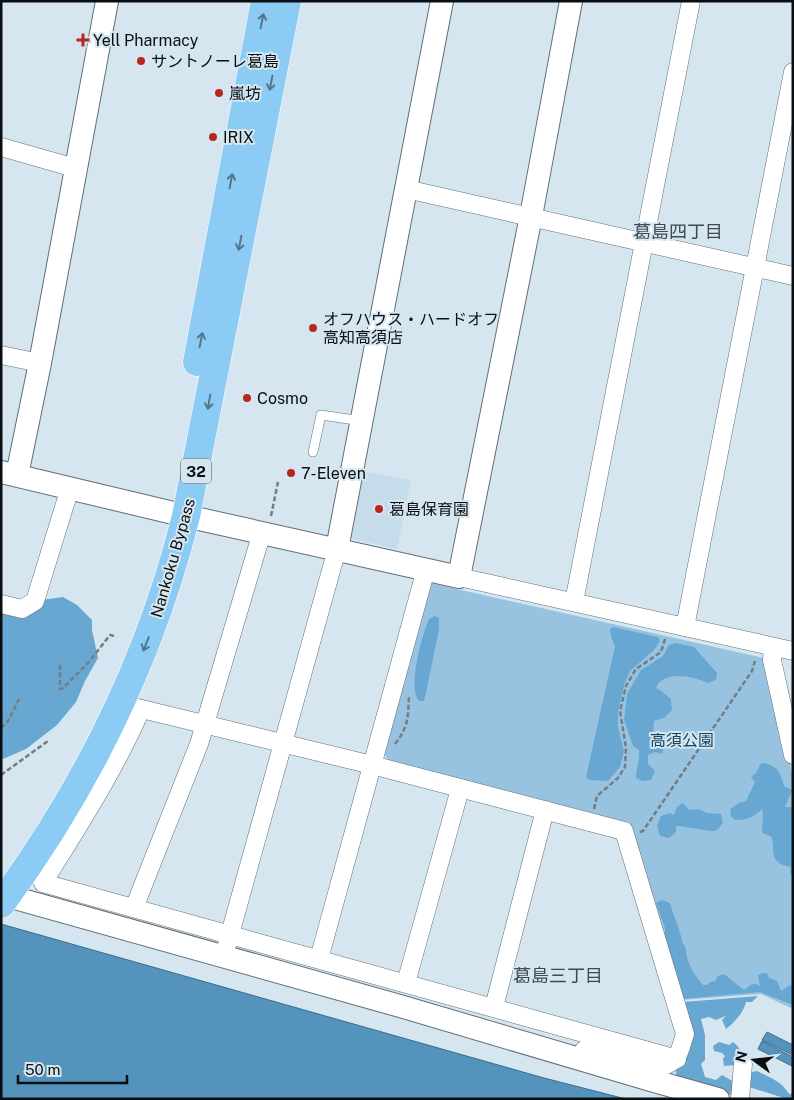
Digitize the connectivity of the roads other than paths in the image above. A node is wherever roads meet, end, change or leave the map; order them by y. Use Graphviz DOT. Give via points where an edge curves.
graph roads {
  1 [pos="108,1"];
  2 [pos="265,1"];
  3 [pos="287,1"];
  4 [pos="442,1"];
  5 [pos="571,1"];
  6 [pos="691,1"];
  7 [pos="793,72"];
  8 [pos="1,147"];
  9 [pos="75,168"];
  10 [pos="406,189"];
  11 [pos="531,216"];
  12 [pos="644,242"];
  13 [pos="755,267"];
  14 [pos="793,276"];
  15 [pos="1,354"];
  16 [pos="40,363"];
  17 [pos="362,421"];
  18 [pos="313,452"];
  19 [pos="9,474"];
  20 [pos="70,488"];
  21 [pos="177,514"];
  22 [pos="266,528"];
  23 [pos="337,549"];
  24 [pos="426,569"];
  25 [pos="459,577"];
  26 [pos="574,602"];
  27 [pos="1,604"];
  28 [pos="685,627"];
  29 [pos="765,651"];
  30 [pos="793,651"];
  31 [pos="131,707"];
  32 [pos="204,725"];
  33 [pos="282,745"];
  34 [pos="793,755"];
  35 [pos="372,766"];
  36 [pos="460,789"];
  37 [pos="545,810"];
  38 [pos="3,891"];
  39 [pos="134,908"];
  40 [pos="150,935"];
  41 [pos="228,940"];
  42 [pos="319,959"];
  43 [pos="406,983"];
  44 [pos="338,989"];
  45 [pos="494,1007"];
  46 [pos="572,1057"];
  47 [pos="677,1059"];
  48 [pos="743,1064"];
  49 [pos="718,1099"];
  50 [pos="740,1099"];
  1 -- 9 [label="street"];
  21 -- 2 [label="highway, Nankoku Bypass / 32, one-way"];
  3 -- 21 [label="highway, Nankoku Bypass / 32, one-way"];
  4 -- 10 [label="street"];
  5 -- 11 [label="street"];
  6 -- 12 [label="street"];
  7 -- 13 [label="street"];
  8 -- 9 [label="street"];
  9 -- 16 [label="street"];
  10 -- 11 [label="street"];
  10 -- 17 [label="street"];
  11 -- 12 [label="street"];
  11 -- 25 [label="street"];
  12 -- 13 [label="street"];
  12 -- 26 [label="street"];
  13 -- 14 [label="street"];
  13 -- 28 [label="street"];
  15 -- 16 [label="street"];
  16 -- 19 [label="street"];
  17 -- 18 [label="lane" via="321,415"];
  17 -- 23 [label="street"];
  19 -- 20 [label="street"];
  20 -- 21 [label="street"];
  20 -- 27 [label="street" via="35,601 22,609"];
  21 -- 22 [label="street"];
  21 -- 31 [label="highway, Nankoku Bypass / 32, one-way" via="168,586"];
  21 -- 38 [label="highway, Nankoku Bypass / 32" via="103,699"];
  22 -- 23 [label="street"];
  22 -- 32 [label="street"];
  23 -- 24 [label="street"];
  23 -- 33 [label="street"];
  24 -- 25 [label="street"];
  24 -- 35 [label="street"];
  25 -- 26 [label="street"];
  26 -- 28 [label="street"];
  28 -- 29 [label="street"];
  29 -- 30 [label="street"];
  29 -- 34 [label="street" via="772,660"];
  31 -- 32 [label="street"];
  31 -- 38 [label="highway, Nankoku Bypass / 32" via="57,821"];
  31 -- 39 [label="street" via="132,729 43,883"];
  32 -- 33 [label="street"];
  32 -- 39 [label="street"];
  33 -- 35 [label="street"];
  33 -- 41 [label="street"];
  35 -- 36 [label="street"];
  35 -- 42 [label="street"];
  36 -- 37 [label="street"];
  36 -- 43 [label="street"];
  37 -- 45 [label="street"];
  37 -- 47 [label="street" via="624,831 685,1034"];
  38 -- 40 [label="street"];
  39 -- 41 [label="street"];
  40 -- 41 [label="street" via="159,929"];
  40 -- 44 [label="street"];
  41 -- 42 [label="street"];
  41 -- 44 [label="street" via="298,968"];
  42 -- 43 [label="street"];
  43 -- 45 [label="street"];
  44 -- 46 [label="street"];
  45 -- 47 [label="street"];
  46 -- 47 [label="street" via="582,1050 661,1067"];
  46 -- 49 [label="street"];
  48 -- 50 [label="street"];
}
